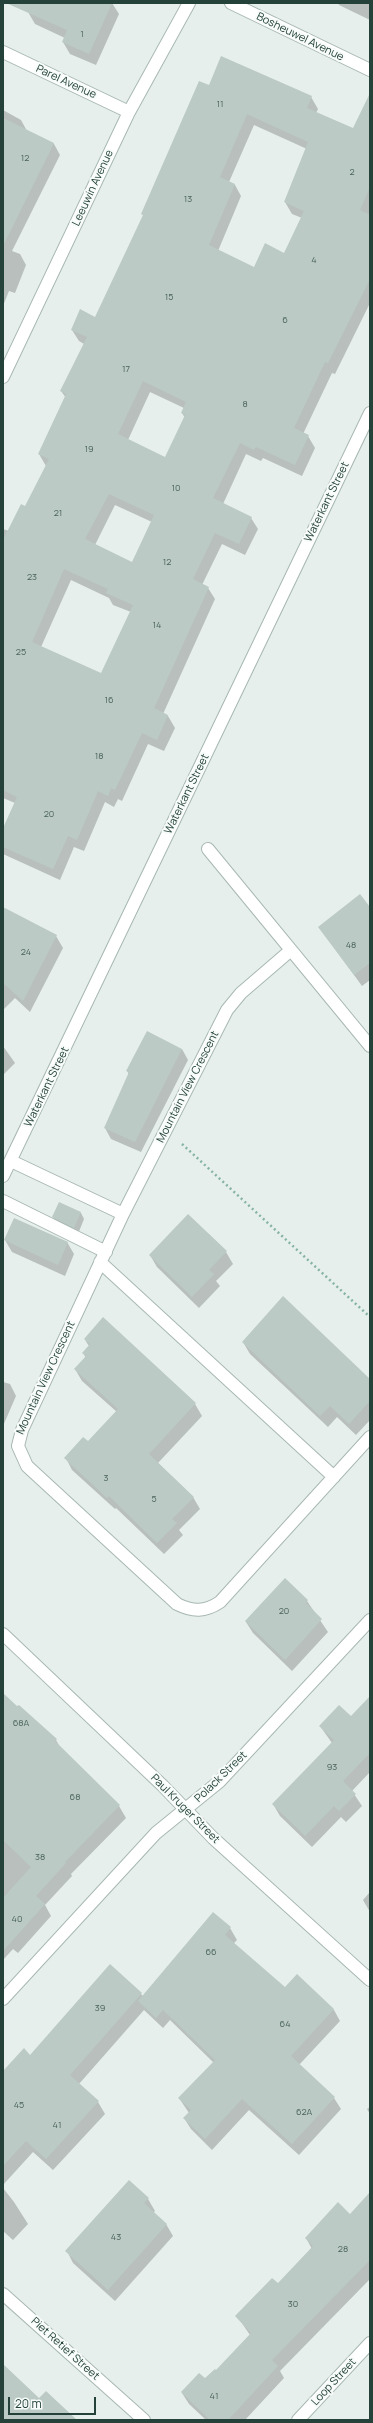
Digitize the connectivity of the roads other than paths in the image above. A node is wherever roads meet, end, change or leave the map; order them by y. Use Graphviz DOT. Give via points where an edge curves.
graph roads {
  1 [pos="189,3"];
  2 [pos="231,3"];
  3 [pos="3,52"];
  4 [pos="370,70"];
  5 [pos="129,112"];
  6 [pos="3,377"];
  7 [pos="370,413"];
  8 [pos="208,849"];
  9 [pos="290,950"];
  10 [pos="370,1046"];
  11 [pos="11,1161"];
  12 [pos="3,1176"];
  13 [pos="3,1201"];
  14 [pos="123,1214"];
  15 [pos="103,1257"];
  16 [pos="370,1438"];
  17 [pos="334,1477"];
  18 [pos="370,1620"];
  19 [pos="3,1634"];
  20 [pos="186,1810"];
  21 [pos="370,1980"];
  22 [pos="3,1999"];
  23 [pos="3,2294"];
  24 [pos="370,2343"];
  25 [pos="144,2420"];
  26 [pos="298,2420"];
  1 -- 5 [label="street, Leeuwin Avenue"];
  2 -- 4 [label="street, Bosheuwel Avenue"];
  3 -- 5 [label="street, Parel Avenue"];
  5 -- 6 [label="street, Leeuwin Avenue"];
  7 -- 11 [label="street, Waterkant Street"];
  8 -- 9 [label="street"];
  9 -- 10 [label="street"];
  9 -- 14 [label="street, Mountain View Crescent" via="241,993 227,1010"];
  11 -- 12 [label="street, Waterkant Street"];
  11 -- 14 [label="street"];
  13 -- 15 [label="street"];
  14 -- 15 [label="street, Mountain View Crescent"];
  15 -- 17 [label="street"];
  15 -- 17 [label="street, Mountain View Crescent" via="22,1430 18,1446 27,1466 177,1604 188,1610 198,1611 211,1608 220,1602"];
  16 -- 17 [label="street, Mountain View Crescent"];
  18 -- 20 [label="street, Polack Street" via="220,1781"];
  19 -- 20 [label="street, Paul Kruger Street"];
  20 -- 21 [label="street, Paul Kruger Street" via="212,1838"];
  20 -- 22 [label="street, Polack Street" via="156,1833"];
  23 -- 25 [label="street, Piet Retief Street"];
  24 -- 26 [label="street, Loop Street"];
}
